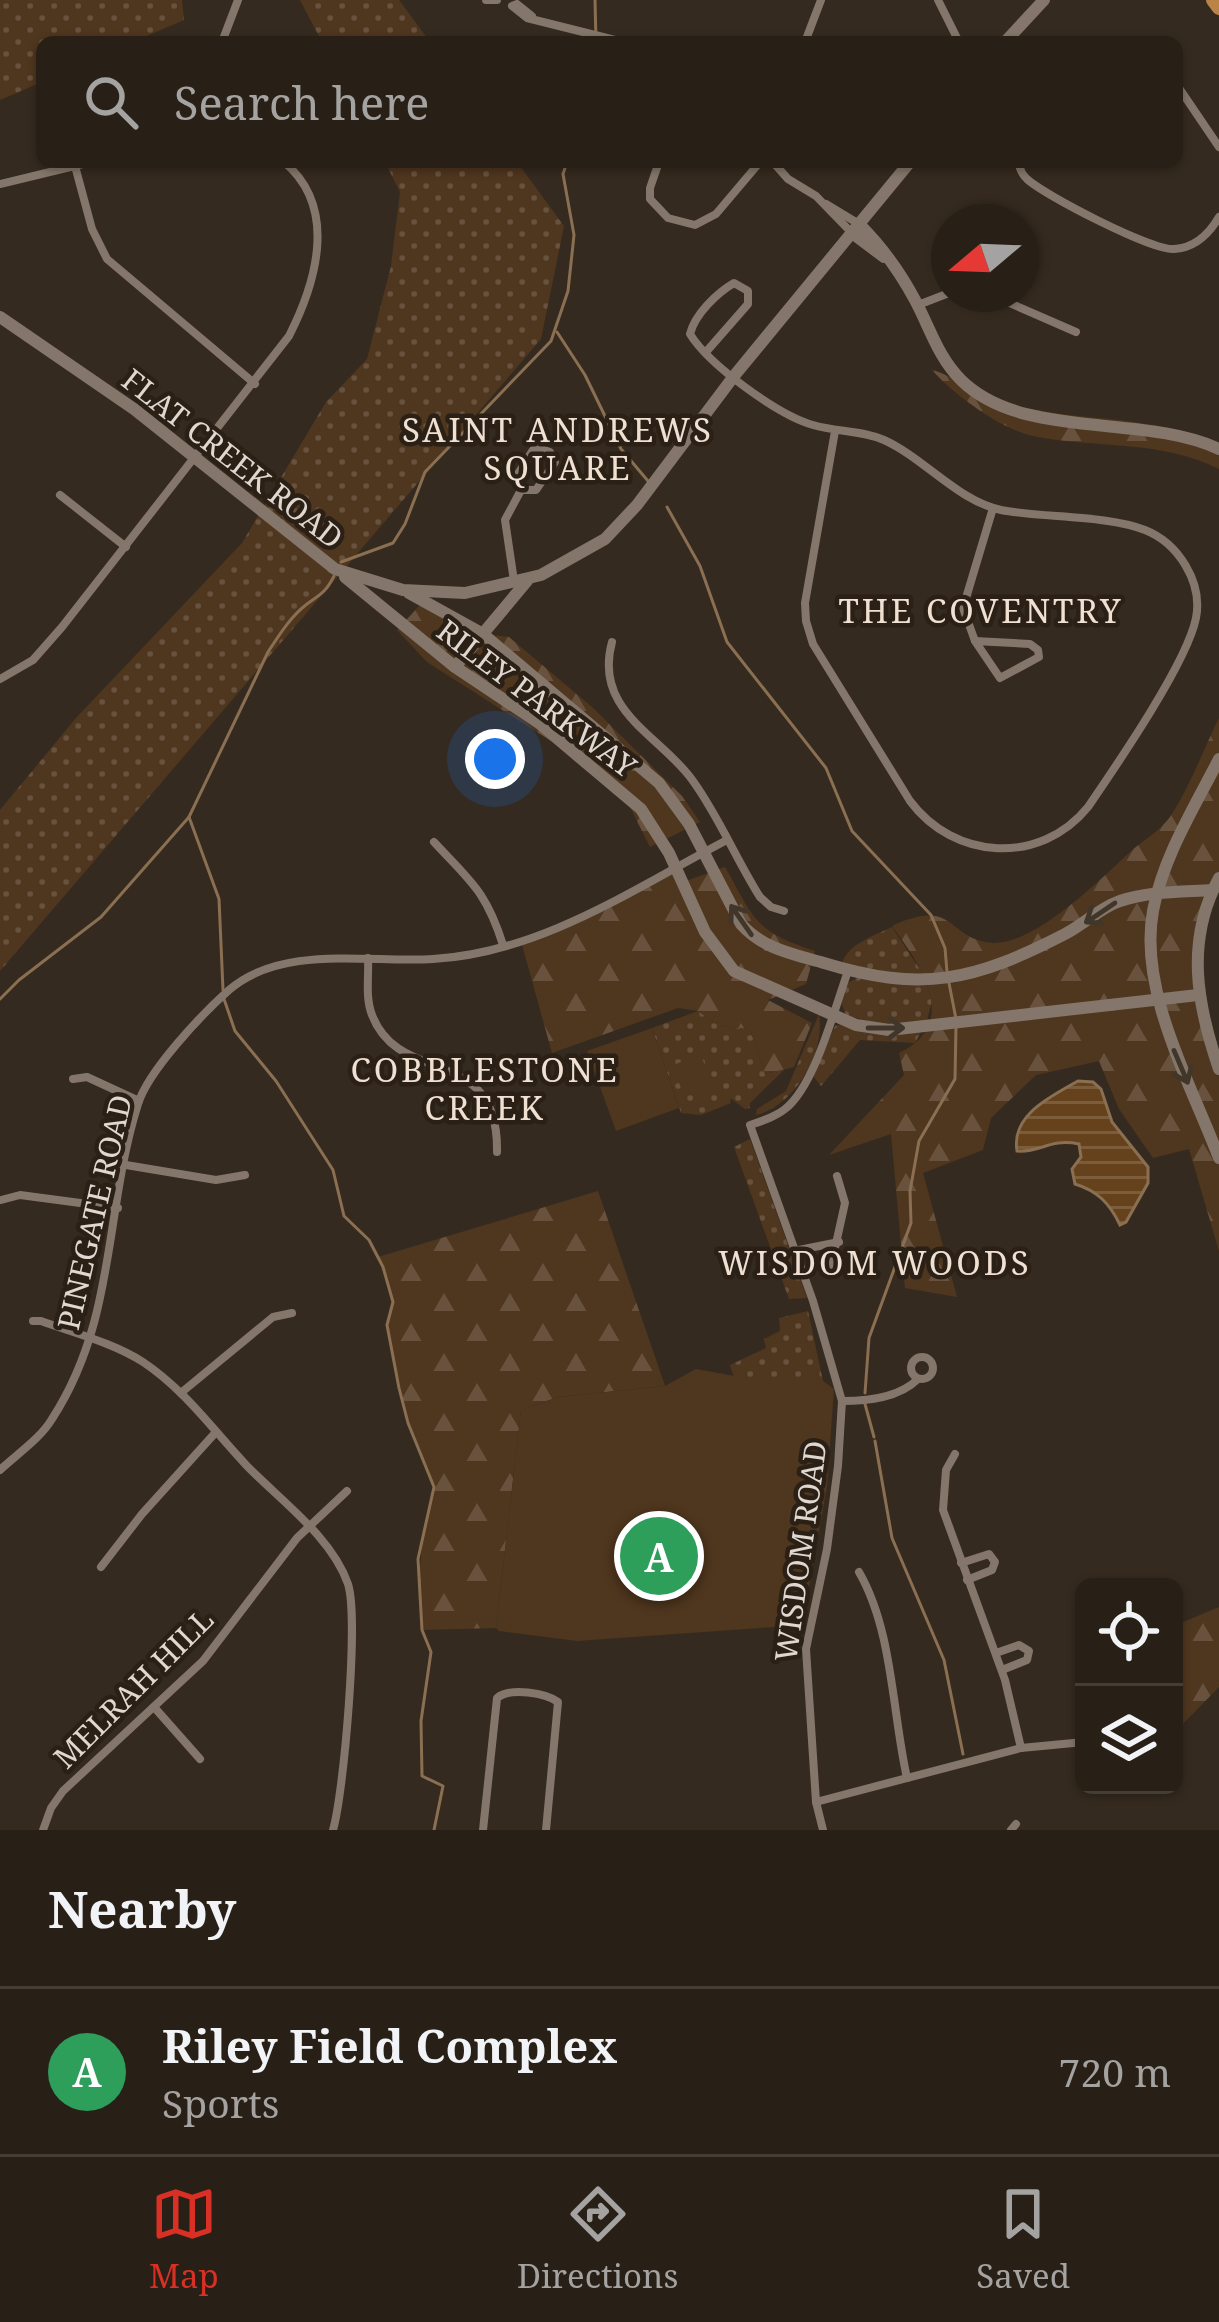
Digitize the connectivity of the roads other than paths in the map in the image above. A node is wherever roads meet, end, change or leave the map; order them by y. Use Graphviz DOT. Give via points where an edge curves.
graph roads {
  1 [pos="238,0"];
  2 [pos="486,0"];
  3 [pos="938,0"];
  4 [pos="1044,0"];
  5 [pos="1213,0"];
  6 [pos="822,1"];
  7 [pos="504,2"];
  8 [pos="1219,8"];
  9 [pos="225,36"];
  10 [pos="599,36"];
  11 [pos="807,36"];
  12 [pos="956,36"];
  13 [pos="1011,36"];
  14 [pos="1183,94"];
  15 [pos="1219,146"];
  16 [pos="67,168"];
  17 [pos="76,168"];
  18 [pos="290,168"];
  19 [pos="657,168"];
  20 [pos="755,168"];
  21 [pos="780,168"];
  22 [pos="905,168"];
  23 [pos="1022,168"];
  24 [pos="0,184"];
  25 [pos="1219,217"];
  26 [pos="856,229"];
  27 [pos="931,300"];
  28 [pos="918,305"];
  29 [pos="1030,312"];
  30 [pos="0,317"];
  31 [pos="1076,332"];
  32 [pos="706,352"];
  33 [pos="734,376"];
  34 [pos="255,385"];
  35 [pos="836,430"];
  36 [pos="1219,448"];
  37 [pos="195,460"];
  38 [pos="521,490"];
  39 [pos="60,495"];
  40 [pos="993,508"];
  41 [pos="126,547"];
  42 [pos="335,569"];
  43 [pos="522,582"];
  44 [pos="403,590"];
  45 [pos="483,634"];
  46 [pos="975,641"];
  47 [pos="612,642"];
  48 [pos="454,667"];
  49 [pos="0,679"];
  50 [pos="1219,759"];
  51 [pos="727,840"];
  52 [pos="434,842"];
  53 [pos="705,853"];
  54 [pos="675,867"];
  55 [pos="1216,884"];
  56 [pos="1157,895"];
  57 [pos="784,911"];
  58 [pos="503,945"];
  59 [pos="368,958"];
  60 [pos="848,970"];
  61 [pos="1198,995"];
  62 [pos="1160,1001"];
  63 [pos="832,1015"];
  64 [pos="1219,1069"];
  65 [pos="73,1079"];
  66 [pos="139,1101"];
  67 [pos="497,1152"];
  68 [pos="1219,1158"];
  69 [pos="126,1165"];
  70 [pos="245,1175"];
  71 [pos="837,1176"];
  72 [pos="2,1200"];
  73 [pos="118,1208"];
  74 [pos="839,1242"];
  75 [pos="794,1251"];
  76 [pos="831,1266"];
  77 [pos="292,1313"];
  78 [pos="33,1322"];
  79 [pos="92,1340"];
  80 [pos="918,1378"];
  81 [pos="182,1392"];
  82 [pos="842,1401"];
  83 [pos="216,1432"];
  84 [pos="955,1454"];
  85 [pos="0,1470"];
  86 [pos="347,1491"];
  87 [pos="308,1527"];
  88 [pos="961,1563"];
  89 [pos="101,1567"];
  90 [pos="859,1572"];
  91 [pos="967,1580"];
  92 [pos="996,1653"];
  93 [pos="1001,1670"];
  94 [pos="154,1707"];
  95 [pos="1075,1743"];
  96 [pos="1021,1748"];
  97 [pos="200,1759"];
  98 [pos="907,1778"];
  99 [pos="816,1802"];
  100 [pos="43,1830"];
  101 [pos="334,1830"];
  102 [pos="483,1830"];
  103 [pos="546,1830"];
  104 [pos="823,1830"];
  1 -- 9 [label="street"];
  2 -- 7 [label="street"];
  3 -- 12 [label="street"];
  4 -- 13 [label="street"];
  5 -- 8 [label="main road"];
  6 -- 11 [label="street"];
  7 -- 10 [label="street"];
  14 -- 15 [label="street"];
  16 -- 24 [label="street"];
  17 -- 34 [label="street" via="107,259"];
  18 -- 34 [label="street" via="312,200 319,245 295,326"];
  19 -- 20 [label="street" via="650,200 668,218 695,225 716,214"];
  21 -- 26 [label="street"];
  22 -- 26 [label="street, FLAT CREEK ROAD"];
  23 -- 25 [label="street" via="1030,182 1154,247 1190,245"];
  26 -- 28 [label="street" via="890,261"];
  26 -- 33 [label="street, FLAT CREEK ROAD"];
  27 -- 28 [label="street"];
  28 -- 36 [label="street" via="942,357 982,395 1030,415 1170,433"];
  29 -- 31 [label="street"];
  30 -- 37 [label="street, FLAT CREEK ROAD"];
  32 -- 32 [label="street" via="748,304 740,284 718,294 692,326"];
  32 -- 33 [label="street"];
  33 -- 35 [label="street" via="781,412"];
  33 -- 43 [label="street, FLAT CREEK ROAD" via="614,529 585,554"];
  34 -- 37 [label="street"];
  35 -- 40 [label="street" via="883,440"];
  35 -- 40 [label="street" via="807,588 808,634 917,811 950,837 997,850 1035,845 1079,818 1166,682 1197,606 1186,565 1159,537 1130,525"];
  37 -- 41 [label="street"];
  37 -- 42 [label="street, FLAT CREEK ROAD"];
  38 -- 38 [label="street" via="536,490 555,462 550,452 533,450 516,477"];
  38 -- 43 [label="street" via="505,520"];
  39 -- 41 [label="street"];
  40 -- 46 [label="street" via="964,602"];
  41 -- 49 [label="street" via="41,652"];
  42 -- 44 [label="street, FLAT CREEK ROAD"];
  42 -- 48 [label="street, RILEY PARKWAY"];
  43 -- 44 [label="street, FLAT CREEK ROAD" via="465,593"];
  43 -- 45 [label="street"];
  44 -- 45 [label="street, RILEY PARKWAY"];
  45 -- 48 [label="street"];
  45 -- 53 [label="street, RILEY PARKWAY" via="659,783"];
  46 -- 46 [label="street" via="1000,677 1039,658 1030,644"];
  47 -- 51 [label="street" via="608,657 623,711 689,775"];
  48 -- 54 [label="street, RILEY PARKWAY" via="539,722 628,796"];
  50 -- 56 [label="street"];
  51 -- 53 [label="street, PINEGATE ROAD"];
  51 -- 57 [label="street" via="760,896"];
  52 -- 58 [label="street" via="480,889"];
  53 -- 54 [label="street, PINEGATE ROAD"];
  60 -- 53 [label="street, RILEY PARKWAY, one-way" via="752,936"];
  54 -- 58 [label="street, PINEGATE ROAD" via="604,908"];
  54 -- 63 [label="street, RILEY PARKWAY" via="734,971"];
  55 -- 56 [label="street, RILEY PARKWAY"];
  55 -- 61 [label="street" via="1196,961"];
  56 -- 60 [label="street, RILEY PARKWAY, one-way" via="1122,900 1047,944 943,980"];
  56 -- 62 [label="street" via="1152,933"];
  58 -- 59 [label="street, PINEGATE ROAD" via="433,959"];
  59 -- 66 [label="street, PINEGATE ROAD" via="260,972 220,1000"];
  59 -- 67 [label="street" via="367,998 383,1036 481,1090 496,1121"];
  60 -- 63 [label="street, WISDOM ROAD"];
  61 -- 62 [label="street, RILEY PARKWAY"];
  61 -- 64 [label="street"];
  63 -- 62 [label="street, RILEY PARKWAY, one-way" via="889,1030"];
  62 -- 68 [label="street, one-way"];
  63 -- 75 [label="street, WISDOM ROAD" via="799,1096 750,1125"];
  65 -- 66 [label="street" via="87,1077"];
  66 -- 69 [label="street, PINEGATE ROAD"];
  69 -- 70 [label="street" via="216,1180"];
  69 -- 73 [label="street, PINEGATE ROAD"];
  71 -- 74 [label="street" via="845,1203"];
  72 -- 73 [label="street" via="20,1195"];
  73 -- 79 [label="street, PINEGATE ROAD"];
  74 -- 75 [label="street"];
  74 -- 76 [label="street"];
  75 -- 82 [label="street, WISDOM ROAD"];
  77 -- 81 [label="street" via="273,1317"];
  78 -- 79 [label="street"];
  79 -- 81 [label="street" via="140,1360"];
  79 -- 85 [label="street, PINEGATE ROAD" via="51,1422"];
  80 -- 82 [label="street" via="894,1394"];
  81 -- 83 [label="street"];
  82 -- 99 [label="street, WISDOM ROAD" via="806,1648"];
  83 -- 87 [label="street"];
  83 -- 89 [label="street"];
  84 -- 88 [label="street" via="943,1510"];
  86 -- 87 [label="street, MELRAH HILL"];
  87 -- 94 [label="street, MELRAH HILL" via="221,1640"];
  87 -- 101 [label="street" via="343,1573 353,1613"];
  88 -- 91 [label="street"];
  88 -- 91 [label="street" via="984,1554 995,1562"];
  90 -- 98 [label="street" via="872,1599"];
  91 -- 92 [label="street"];
  92 -- 93 [label="street"];
  92 -- 93 [label="street" via="1019,1645 1029,1651 1027,1660"];
  93 -- 96 [label="street"];
  94 -- 97 [label="street"];
  94 -- 100 [label="street, MELRAH HILL" via="63,1791"];
  95 -- 96 [label="street"];
  96 -- 98 [label="street"];
  98 -- 99 [label="street"];
  99 -- 104 [label="street, WISDOM ROAD"];
  102 -- 103 [label="street" via="501,1692 556,1698"];
}
